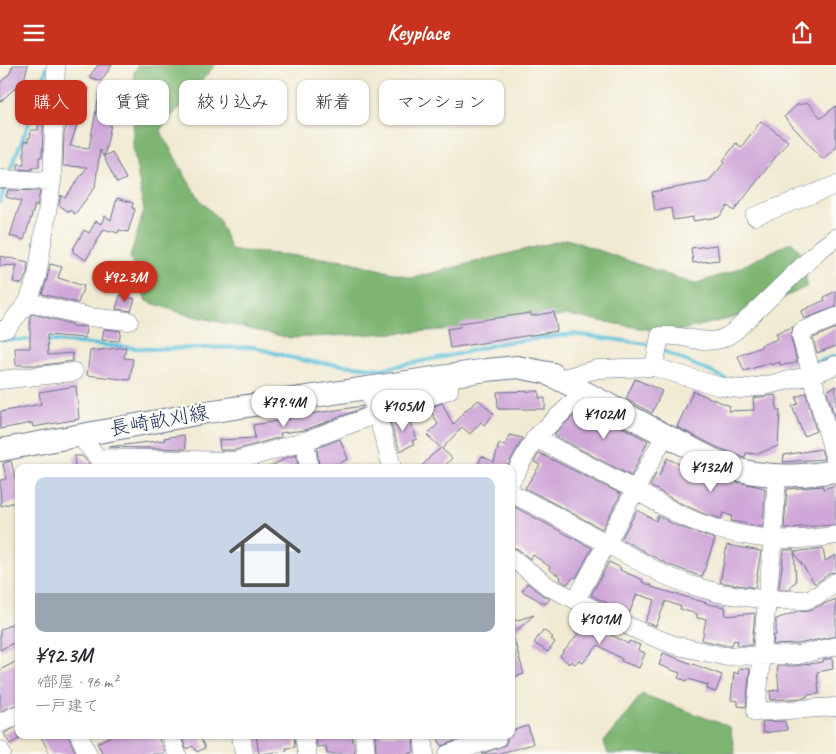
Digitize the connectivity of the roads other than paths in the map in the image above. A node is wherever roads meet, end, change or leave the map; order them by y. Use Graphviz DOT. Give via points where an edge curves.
graph roads {
  1 [pos="56,65"];
  2 [pos="7,179"];
  3 [pos="52,181"];
  4 [pos="836,185"];
  5 [pos="755,216"];
  6 [pos="836,237"];
  7 [pos="28,302"];
  8 [pos="836,317"];
  9 [pos="129,321"];
  10 [pos="1,330"];
  11 [pos="657,356"];
  12 [pos="836,365"];
  13 [pos="810,368"];
  14 [pos="74,372"];
  15 [pos="556,377"];
  16 [pos="0,380"];
  17 [pos="584,392"];
  18 [pos="373,404"];
  19 [pos="665,435"];
  20 [pos="536,437"];
  21 [pos="83,440"];
  22 [pos="305,441"];
  23 [pos="0,450"];
  24 [pos="0,456"];
  25 [pos="836,463"];
  26 [pos="189,464"];
  27 [pos="309,464"];
  28 [pos="391,464"];
  29 [pos="836,471"];
  30 [pos="515,474"];
  31 [pos="777,475"];
  32 [pos="634,490"];
  33 [pos="515,495"];
  34 [pos="836,535"];
  35 [pos="773,539"];
  36 [pos="606,545"];
  37 [pos="515,560"];
  38 [pos="836,582"];
  39 [pos="576,600"];
  40 [pos="767,600"];
  41 [pos="836,646"];
  42 [pos="762,656"];
  43 [pos="836,707"];
  44 [pos="15,716"];
  45 [pos="0,723"];
  46 [pos="81,739"];
  47 [pos="172,739"];
  48 [pos="242,739"];
  49 [pos="305,739"];
  50 [pos="364,739"];
  51 [pos="423,739"];
  52 [pos="499,742"];
  53 [pos="0,750"];
  54 [pos="2,754"];
  55 [pos="88,754"];
  56 [pos="178,754"];
  57 [pos="244,754"];
  58 [pos="307,754"];
  59 [pos="366,754"];
  60 [pos="425,754"];
  61 [pos="448,754"];
  1 -- 3 [label="street"];
  2 -- 3 [label="street"];
  3 -- 7 [label="street" via="37,276"];
  4 -- 5 [label="street"];
  6 -- 11 [label="street" via="735,331 720,339 701,341 660,336"];
  7 -- 9 [label="street" via="89,317"];
  7 -- 10 [label="street" via="7,328"];
  8 -- 13 [label="street" via="802,331"];
  11 -- 13 [label="street" via="718,386 740,389 764,386"];
  11 -- 15 [label="street"];
  12 -- 13 [label="street"];
  13 -- 25 [label="street"];
  14 -- 16 [label="street"];
  15 -- 17 [label="main road, 長崎畝刈線"];
  15 -- 18 [label="main road, 長崎畝刈線" via="502,376 449,383"];
  15 -- 23 [label="main road, 長崎畝刈線" via="517,367 487,370 207,412"];
  17 -- 19 [label="main road, 長崎畝刈線"];
  17 -- 20 [label="street"];
  18 -- 21 [label="main road, 長崎畝刈線" via="206,417"];
  18 -- 22 [label="street"];
  18 -- 28 [label="street"];
  19 -- 31 [label="main road, 長崎畝刈線" via="723,464"];
  19 -- 32 [label="street"];
  20 -- 30 [label="street"];
  20 -- 32 [label="street"];
  21 -- 24 [label="main road, 長崎畝刈線"];
  21 -- 26 [label="street" via="98,458"];
  22 -- 26 [label="street" via="236,461"];
  22 -- 27 [label="street"];
  29 -- 31 [label="main road, 長崎畝刈線"];
  31 -- 35 [label="street"];
  32 -- 35 [label="street" via="680,515 725,531"];
  32 -- 36 [label="street"];
  33 -- 36 [label="street"];
  34 -- 35 [label="street"];
  35 -- 40 [label="street"];
  36 -- 39 [label="street"];
  36 -- 40 [label="street" via="690,585"];
  37 -- 39 [label="street" via="550,587"];
  38 -- 40 [label="street" via="806,600"];
  39 -- 42 [label="street" via="674,645 723,656"];
  40 -- 42 [label="street"];
  41 -- 42 [label="street" via="798,655"];
  42 -- 43 [label="street" via="756,712"];
  44 -- 45 [label="street"];
  46 -- 55 [label="street"];
  47 -- 56 [label="street"];
  48 -- 57 [label="street"];
  49 -- 58 [label="street"];
  50 -- 59 [label="street"];
  51 -- 60 [label="street"];
  52 -- 61 [label="street"];
  53 -- 54 [label="street"];
}
